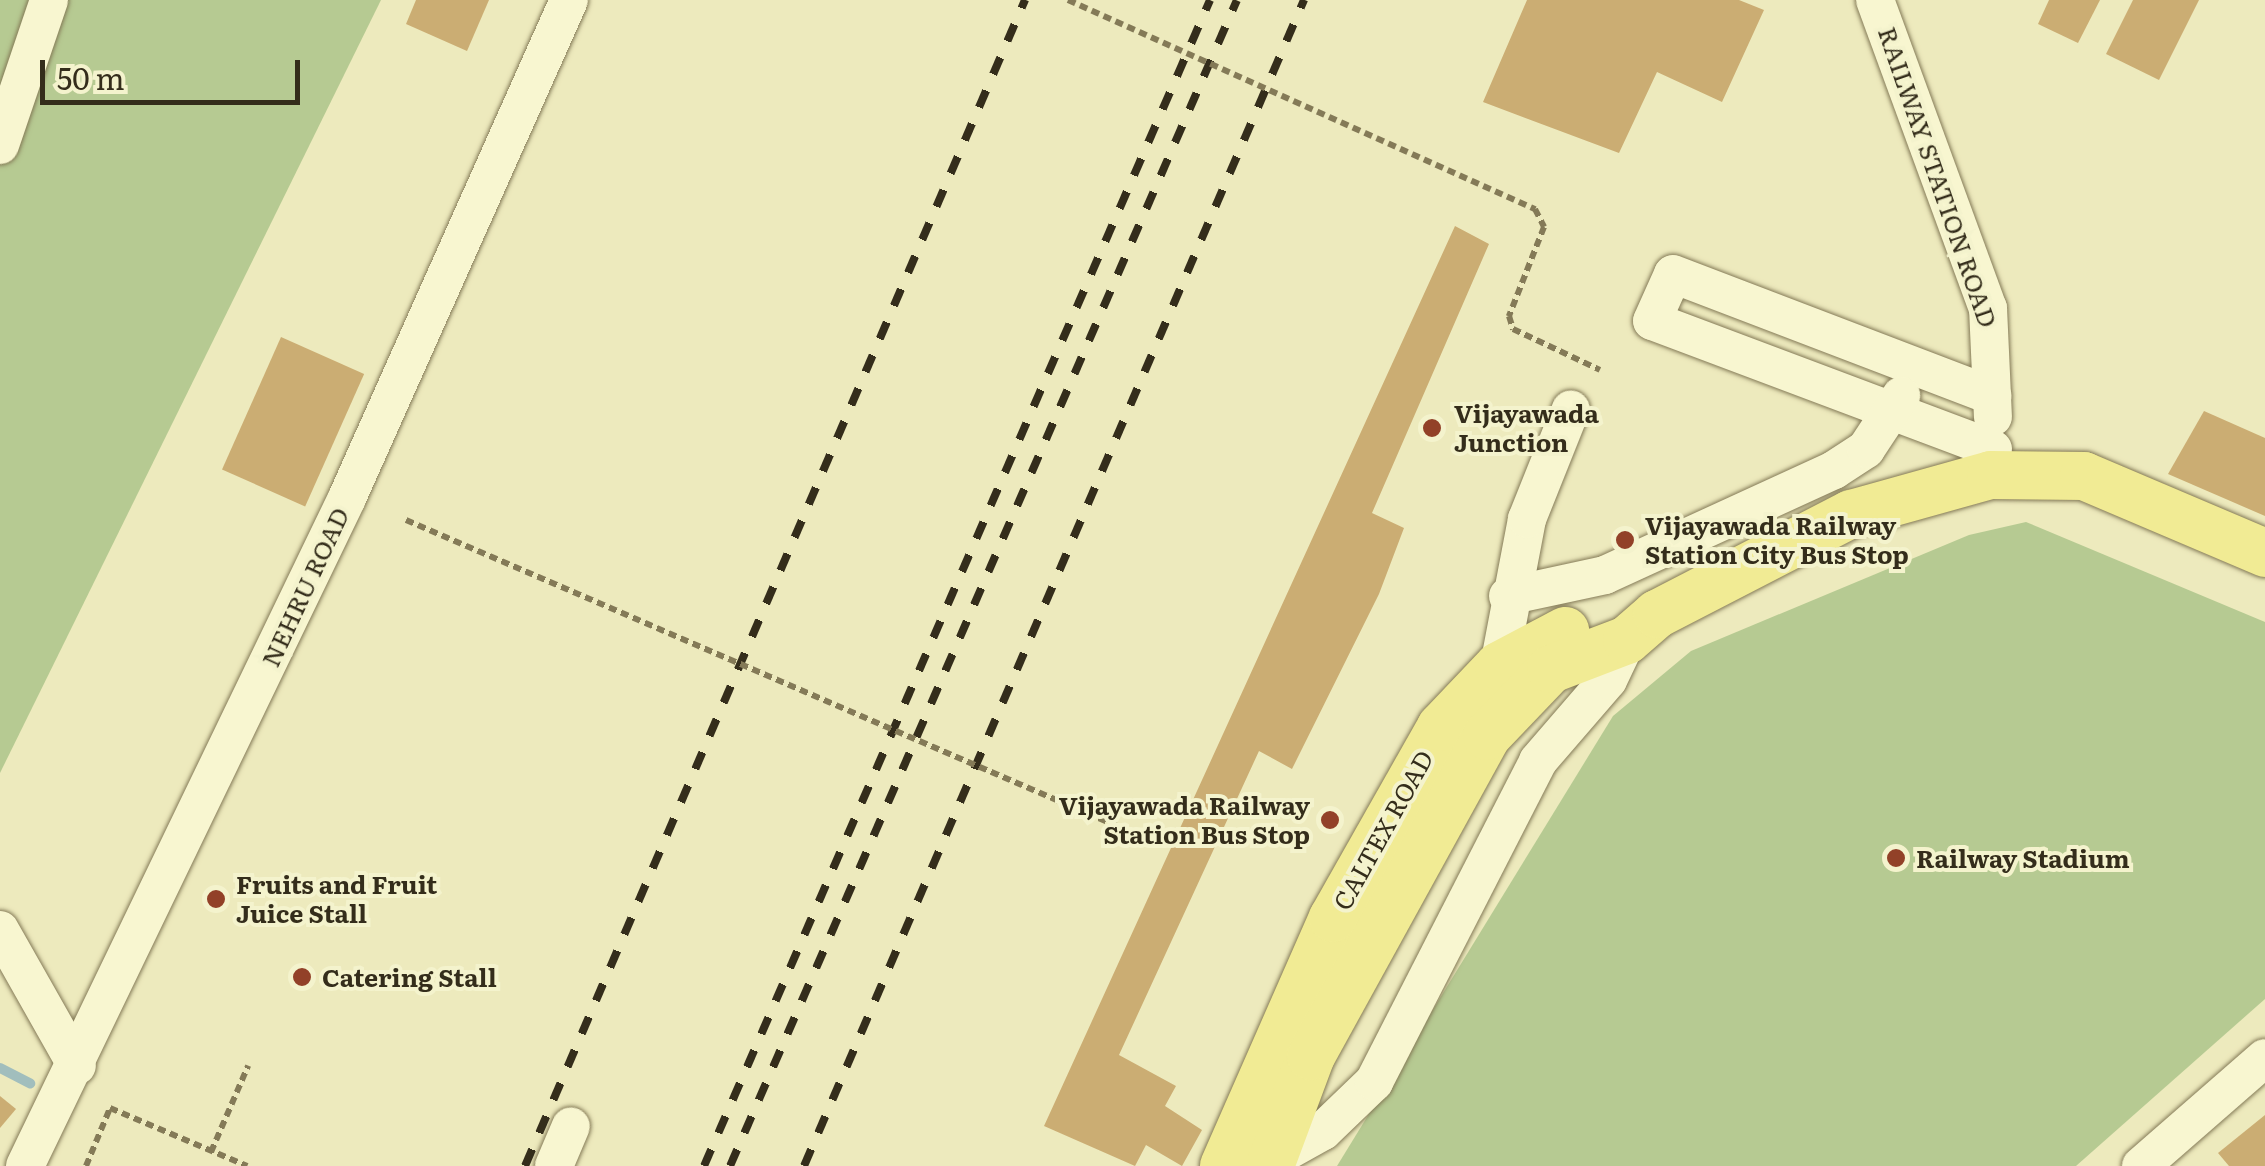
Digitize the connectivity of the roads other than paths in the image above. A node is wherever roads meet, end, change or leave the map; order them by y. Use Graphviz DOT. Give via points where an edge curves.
graph roads {
  1 [pos="49,0"];
  2 [pos="569,0"];
  3 [pos="1876,0"];
  4 [pos="0,144"];
  5 [pos="1914,372"];
  6 [pos="1993,396"];
  7 [pos="1571,409"];
  8 [pos="1891,416"];
  9 [pos="1992,462"];
  10 [pos="2265,553"];
  11 [pos="1508,596"];
  12 [pos="1642,627"];
  13 [pos="1500,666"];
  14 [pos="0,930"];
  15 [pos="2265,1058"];
  16 [pos="77,1066"];
  17 [pos="571,1126"];
  18 [pos="1272,1163"];
  19 [pos="25,1166"];
  20 [pos="554,1166"];
  21 [pos="1224,1166"];
  22 [pos="2141,1166"];
  1 -- 4 [label="street"];
  2 -- 16 [label="street, NEHRU ROAD"];
  3 -- 6 [label="street, RAILWAY STATION ROAD" via="1988,308"];
  5 -- 6 [label="street"];
  5 -- 8 [label="street"];
  5 -- 8 [label="street" via="1673,274 1652,321"];
  6 -- 9 [label="street, RAILWAY STATION ROAD"];
  7 -- 11 [label="street"];
  8 -- 9 [label="street"];
  8 -- 11 [label="street" via="1834,470 1605,574"];
  9 -- 10 [label="main road, CALTEX ROAD" via="2084,476"];
  9 -- 12 [label="main road, CALTEX ROAD" via="1850,514"];
  11 -- 13 [label="street"];
  12 -- 13 [label="main road, CALTEX ROAD" via="1566,631"];
  12 -- 18 [label="street" via="1608,680 1538,760 1374,1082 1324,1132"];
  12 -- 18 [label="main road, CALTEX ROAD" via="1551,669 1487,736 1310,1056"];
  13 -- 21 [label="main road, CALTEX ROAD" via="1441,726 1334,918"];
  14 -- 16 [label="street"];
  15 -- 22 [label="street"];
  16 -- 19 [label="street, NEHRU ROAD"];
  17 -- 20 [label="street"];
}
